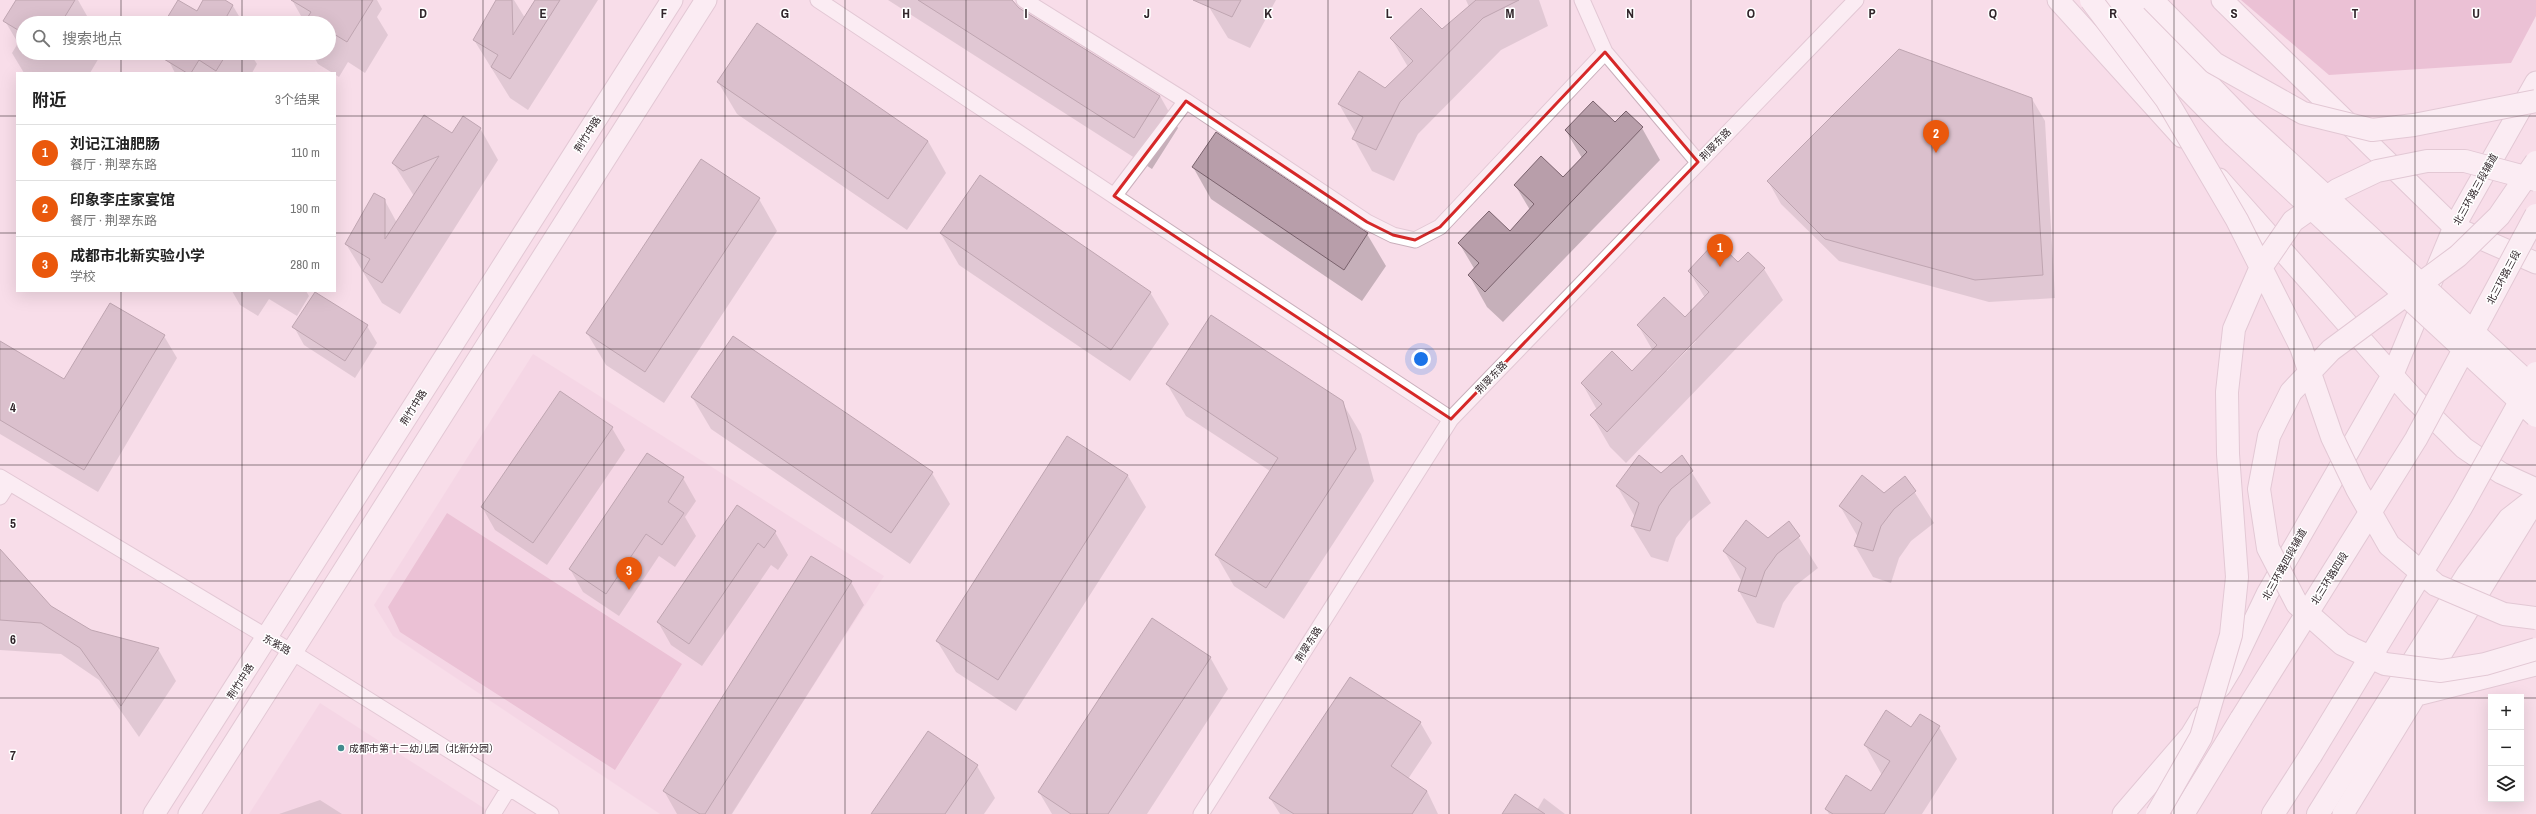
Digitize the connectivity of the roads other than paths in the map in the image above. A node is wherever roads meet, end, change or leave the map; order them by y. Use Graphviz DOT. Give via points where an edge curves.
graph roads {
  1 [pos="672,0"];
  2 [pos="706,0"];
  3 [pos="818,0"];
  4 [pos="1024,0"];
  5 [pos="1582,0"];
  6 [pos="1856,0"];
  7 [pos="2058,0"];
  8 [pos="2091,0"];
  9 [pos="2100,0"];
  10 [pos="2126,0"];
  11 [pos="2152,0"];
  12 [pos="2222,0"];
  13 [pos="1605,52"];
  14 [pos="2536,82"];
  15 [pos="1186,101"];
  16 [pos="2536,101"];
  17 [pos="1698,162"];
  18 [pos="2536,162"];
  19 [pos="2536,180"];
  20 [pos="1114,196"];
  21 [pos="2536,215"];
  22 [pos="2454,227"];
  23 [pos="2536,263"];
  24 [pos="2423,300"];
  25 [pos="2470,338"];
  26 [pos="2536,373"];
  27 [pos="2393,374"];
  28 [pos="2530,392"];
  29 [pos="2536,416"];
  30 [pos="1451,418"];
  31 [pos="5,480"];
  32 [pos="2536,489"];
  33 [pos="0,497"];
  34 [pos="2536,498"];
  35 [pos="2536,618"];
  36 [pos="266,638"];
  37 [pos="2536,649"];
  38 [pos="292,652"];
  39 [pos="2536,665"];
  40 [pos="2417,695"];
  41 [pos="509,788"];
  42 [pos="154,814"];
  43 [pos="189,814"];
  44 [pos="493,814"];
  45 [pos="551,814"];
  46 [pos="1201,814"];
  47 [pos="2123,814"];
  48 [pos="2157,814"];
  49 [pos="2183,814"];
  50 [pos="2273,814"];
  51 [pos="2318,814"];
  52 [pos="2343,814"];
  1 -- 36 [label="main road, 荆竹中路"];
  2 -- 38 [label="main road"];
  3 -- 20 [label="street"];
  4 -- 15 [label="street"];
  5 -- 13 [label="street"];
  6 -- 17 [label="street, 荆翠东路"];
  7 -- 27 [label="main road"];
  8 -- 35 [label="main road, bridge" via="2166,99 2237,220 2301,347 2332,437 2357,489 2389,545 2436,585 2504,614"];
  9 -- 29 [label="main road, bridge" via="2233,135"];
  10 -- 28 [label="main road, bridge" via="2245,122"];
  11 -- 16 [label="main road, bridge" via="2214,63 2304,113 2372,130 2414,125"];
  12 -- 22 [label="main road"];
  13 -- 15 [label="street" via="1440,227 1415,240 1393,235 1367,222"];
  13 -- 17 [label="street"];
  14 -- 22 [label="main road, 北三环路三段辅道"];
  15 -- 20 [label="street"];
  17 -- 30 [label="street, 荆翠东路"];
  18 -- 37 [label="main road, bridge" via="2500,216 2458,256 2331,350 2291,392 2269,436 2259,489 2268,548 2296,604 2342,644 2384,664 2441,671 2485,664"];
  19 -- 48 [label="main road, bridge" via="2464,161 2427,161 2377,171 2337,190 2293,221 2260,269 2234,329 2227,392 2228,454 2237,577 2231,635 2201,736"];
  20 -- 30 [label="street"];
  21 -- 25 [label="main road, 北三环路三段, bridge"];
  22 -- 23 [label="main road"];
  22 -- 24 [label="main road, 北三环路三段辅道"];
  24 -- 27 [label="main road, 北三环路四段辅道"];
  25 -- 49 [label="main road, 北三环路四段, bridge" via="2416,438"];
  26 -- 28 [label="main road, bridge"];
  27 -- 32 [label="main road" via="2412,397 2464,448 2501,473"];
  27 -- 47 [label="main road, 北三环路四段辅道" via="2267,594 2232,667 2191,735"];
  28 -- 50 [label="main road, bridge"];
  30 -- 46 [label="street, 荆翠东路"];
  31 -- 33 [label="street"];
  31 -- 36 [label="street, 东紫路"];
  34 -- 40 [label="main road"];
  34 -- 51 [label="main road, bridge" via="2509,519 2467,575"];
  36 -- 38 [label="street, 东紫路"];
  36 -- 42 [label="main road, 荆竹中路"];
  38 -- 41 [label="street, 东紫路"];
  38 -- 43 [label="main road"];
  39 -- 40 [label="main road"];
  40 -- 52 [label="main road"];
  41 -- 44 [label="street"];
  41 -- 45 [label="street, 东紫路"];
}
